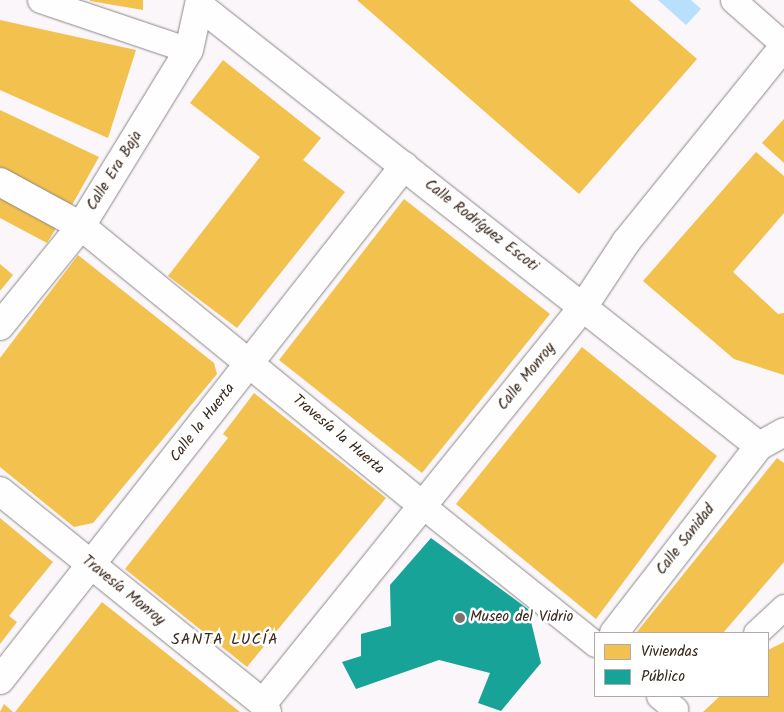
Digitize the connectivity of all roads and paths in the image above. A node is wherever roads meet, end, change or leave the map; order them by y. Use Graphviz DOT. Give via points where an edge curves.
graph roads {
  1 [pos="40,0"];
  2 [pos="733,0"];
  3 [pos="201,4"];
  4 [pos="784,46"];
  5 [pos="189,50"];
  6 [pos="404,166"];
  7 [pos="0,182"];
  8 [pos="82,226"];
  9 [pos="583,307"];
  10 [pos="0,326"];
  11 [pos="251,362"];
  12 [pos="784,432"];
  13 [pos="759,446"];
  14 [pos="0,491"];
  15 [pos="423,506"];
  16 [pos="91,565"];
  17 [pos="784,607"];
  18 [pos="615,632"];
  19 [pos="757,632"];
  20 [pos="594,643"];
  21 [pos="0,680"];
  22 [pos="265,708"];
  1 -- 5 [label="street"];
  2 -- 4 [label="street"];
  3 -- 5 [label="street, Calle Era Baja"];
  3 -- 6 [label="street, Calle Rodríguez Escoti"];
  4 -- 9 [label="street, Calle Monroy" via="626,242"];
  5 -- 8 [label="street, Calle Era Baja"];
  6 -- 9 [label="street, Calle Rodríguez Escoti"];
  6 -- 11 [label="street, Calle la Huerta"];
  7 -- 8 [label="street, Travesía la Huerta"];
  8 -- 10 [label="street, Calle Era Baja"];
  8 -- 11 [label="street, Travesía la Huerta"];
  9 -- 13 [label="street, Calle Rodríguez Escoti"];
  9 -- 15 [label="street, Calle Monroy"];
  11 -- 15 [label="street, Travesía la Huerta"];
  11 -- 16 [label="street, Calle la Huerta"];
  12 -- 13 [label="street"];
  13 -- 18 [label="street, Calle Sanidad"];
  14 -- 16 [label="street, Travesía Monroy"];
  15 -- 20 [label="street, Travesía la Huerta"];
  15 -- 22 [label="street, Calle Monroy"];
  16 -- 21 [label="street, Calle la Huerta"];
  16 -- 22 [label="street, Travesía Monroy"];
  17 -- 19 [label="street"];
}
